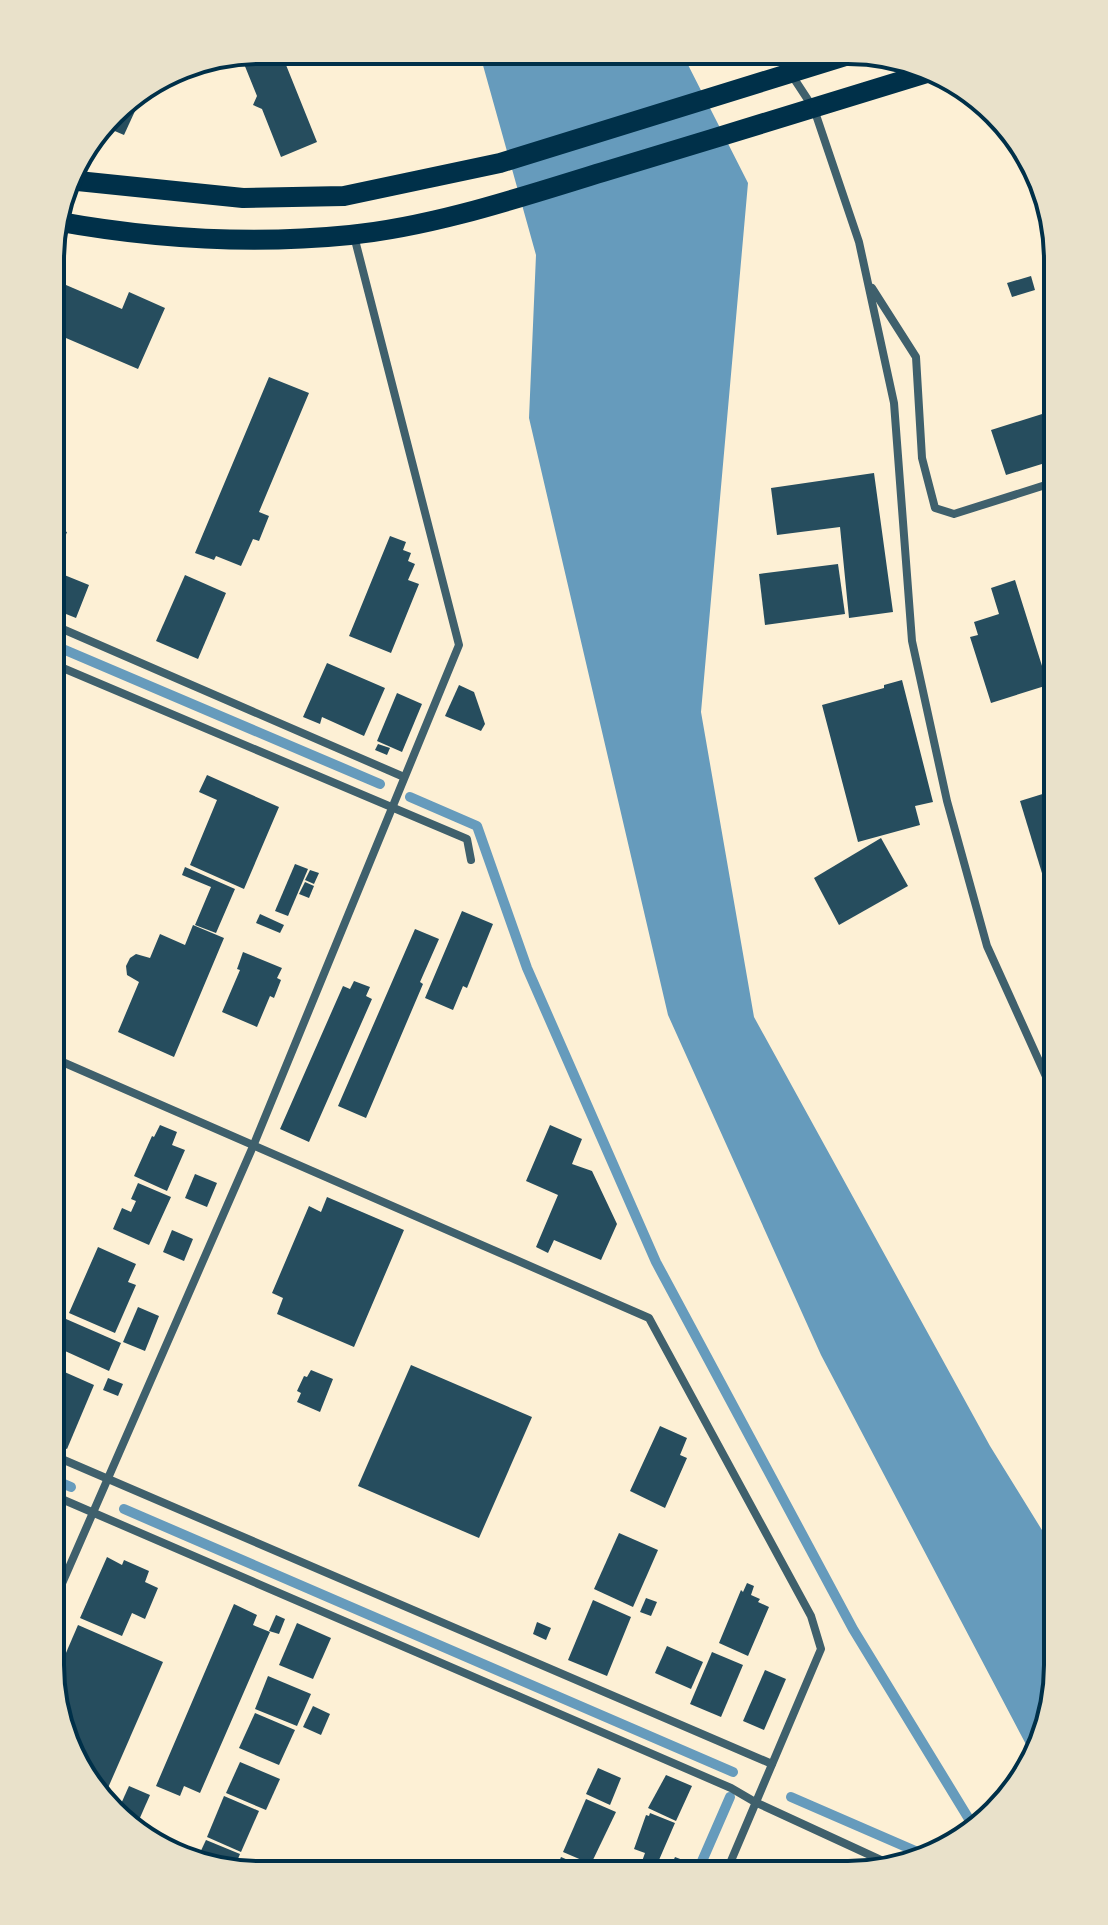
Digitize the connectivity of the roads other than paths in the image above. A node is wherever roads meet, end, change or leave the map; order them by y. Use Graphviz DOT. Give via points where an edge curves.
graph roads {
  1 [pos="820,64"];
  2 [pos="791,73"];
  3 [pos="917,76"];
  4 [pos="814,109"];
  5 [pos="81,181"];
  6 [pos="68,223"];
  7 [pos="353,234"];
  8 [pos="867,280"];
  9 [pos="1044,485"];
  10 [pos="64,630"];
  11 [pos="64,668"];
  12 [pos="404,777"];
  13 [pos="392,807"];
  14 [pos="471,860"];
  15 [pos="64,1063"];
  16 [pos="1044,1072"];
  17 [pos="254,1144"];
  18 [pos="64,1460"];
  19 [pos="108,1478"];
  20 [pos="64,1500"];
  21 [pos="93,1512"];
  22 [pos="64,1579"];
  23 [pos="772,1764"];
  24 [pos="755,1802"];
  25 [pos="877,1858"];
  26 [pos="731,1861"];
  1 -- 2 [label="main road"];
  2 -- 4 [label="street"];
  2 -- 5 [label="main road" via="500,163 344,196 243,198"];
  3 -- 4 [label="main road"];
  4 -- 7 [label="main road" via="502,202"];
  4 -- 8 [label="street"];
  6 -- 7 [label="main road" via="192,240"];
  7 -- 12 [label="street" via="459,645"];
  8 -- 9 [label="street" via="916,357 922,458 935,508 954,514"];
  8 -- 16 [label="street" via="894,403 912,641 947,801 987,946"];
  10 -- 12 [label="street"];
  11 -- 13 [label="street"];
  12 -- 13 [label="street"];
  13 -- 14 [label="street" via="467,839"];
  13 -- 17 [label="street"];
  15 -- 17 [label="street"];
  17 -- 19 [label="street"];
  17 -- 23 [label="street" via="649,1318 811,1616 821,1649"];
  18 -- 19 [label="street"];
  19 -- 21 [label="street"];
  19 -- 23 [label="street"];
  20 -- 21 [label="street"];
  21 -- 22 [label="street"];
  21 -- 24 [label="street"];
  23 -- 24 [label="street"];
  24 -- 25 [label="street"];
  24 -- 26 [label="street"];
}
